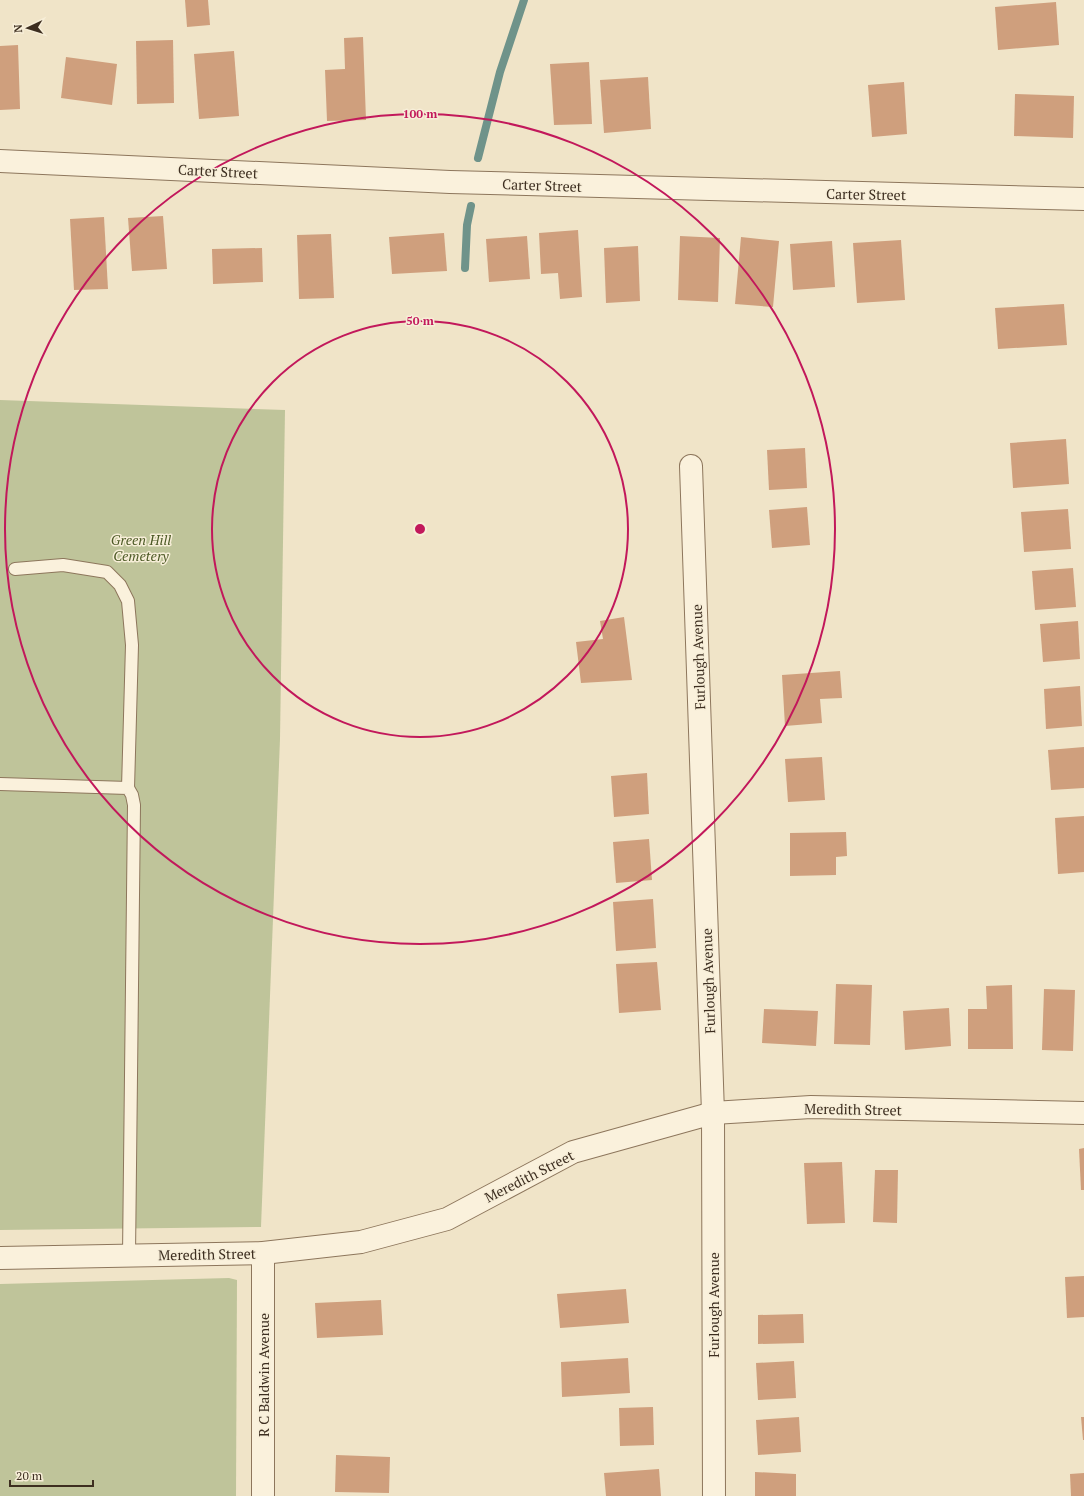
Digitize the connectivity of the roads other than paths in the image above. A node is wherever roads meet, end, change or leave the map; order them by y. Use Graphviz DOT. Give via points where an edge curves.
graph roads {
  1 [pos="0,161"];
  2 [pos="1084,199"];
  3 [pos="692,466"];
  4 [pos="14,569"];
  5 [pos="0,784"];
  6 [pos="128,788"];
  7 [pos="713,1113"];
  8 [pos="1084,1113"];
  9 [pos="263,1253"];
  10 [pos="128,1256"];
  11 [pos="0,1258"];
  12 [pos="263,1496"];
  13 [pos="714,1496"];
  1 -- 2 [label="street, Carter Street" via="450,182"];
  3 -- 7 [label="street, Furlough Avenue"];
  4 -- 6 [label="lane" via="63,565 108,572 128,601 132,645"];
  5 -- 6 [label="lane"];
  6 -- 10 [label="lane" via="134,805"];
  7 -- 8 [label="street, Meredith Street" via="811,1107"];
  7 -- 9 [label="street, Meredith Street" via="573,1152 447,1219 361,1242"];
  7 -- 13 [label="street, Furlough Avenue"];
  9 -- 10 [label="street, Meredith Street"];
  9 -- 12 [label="street, R C Baldwin Avenue"];
  10 -- 11 [label="street, Meredith Street"];
}
